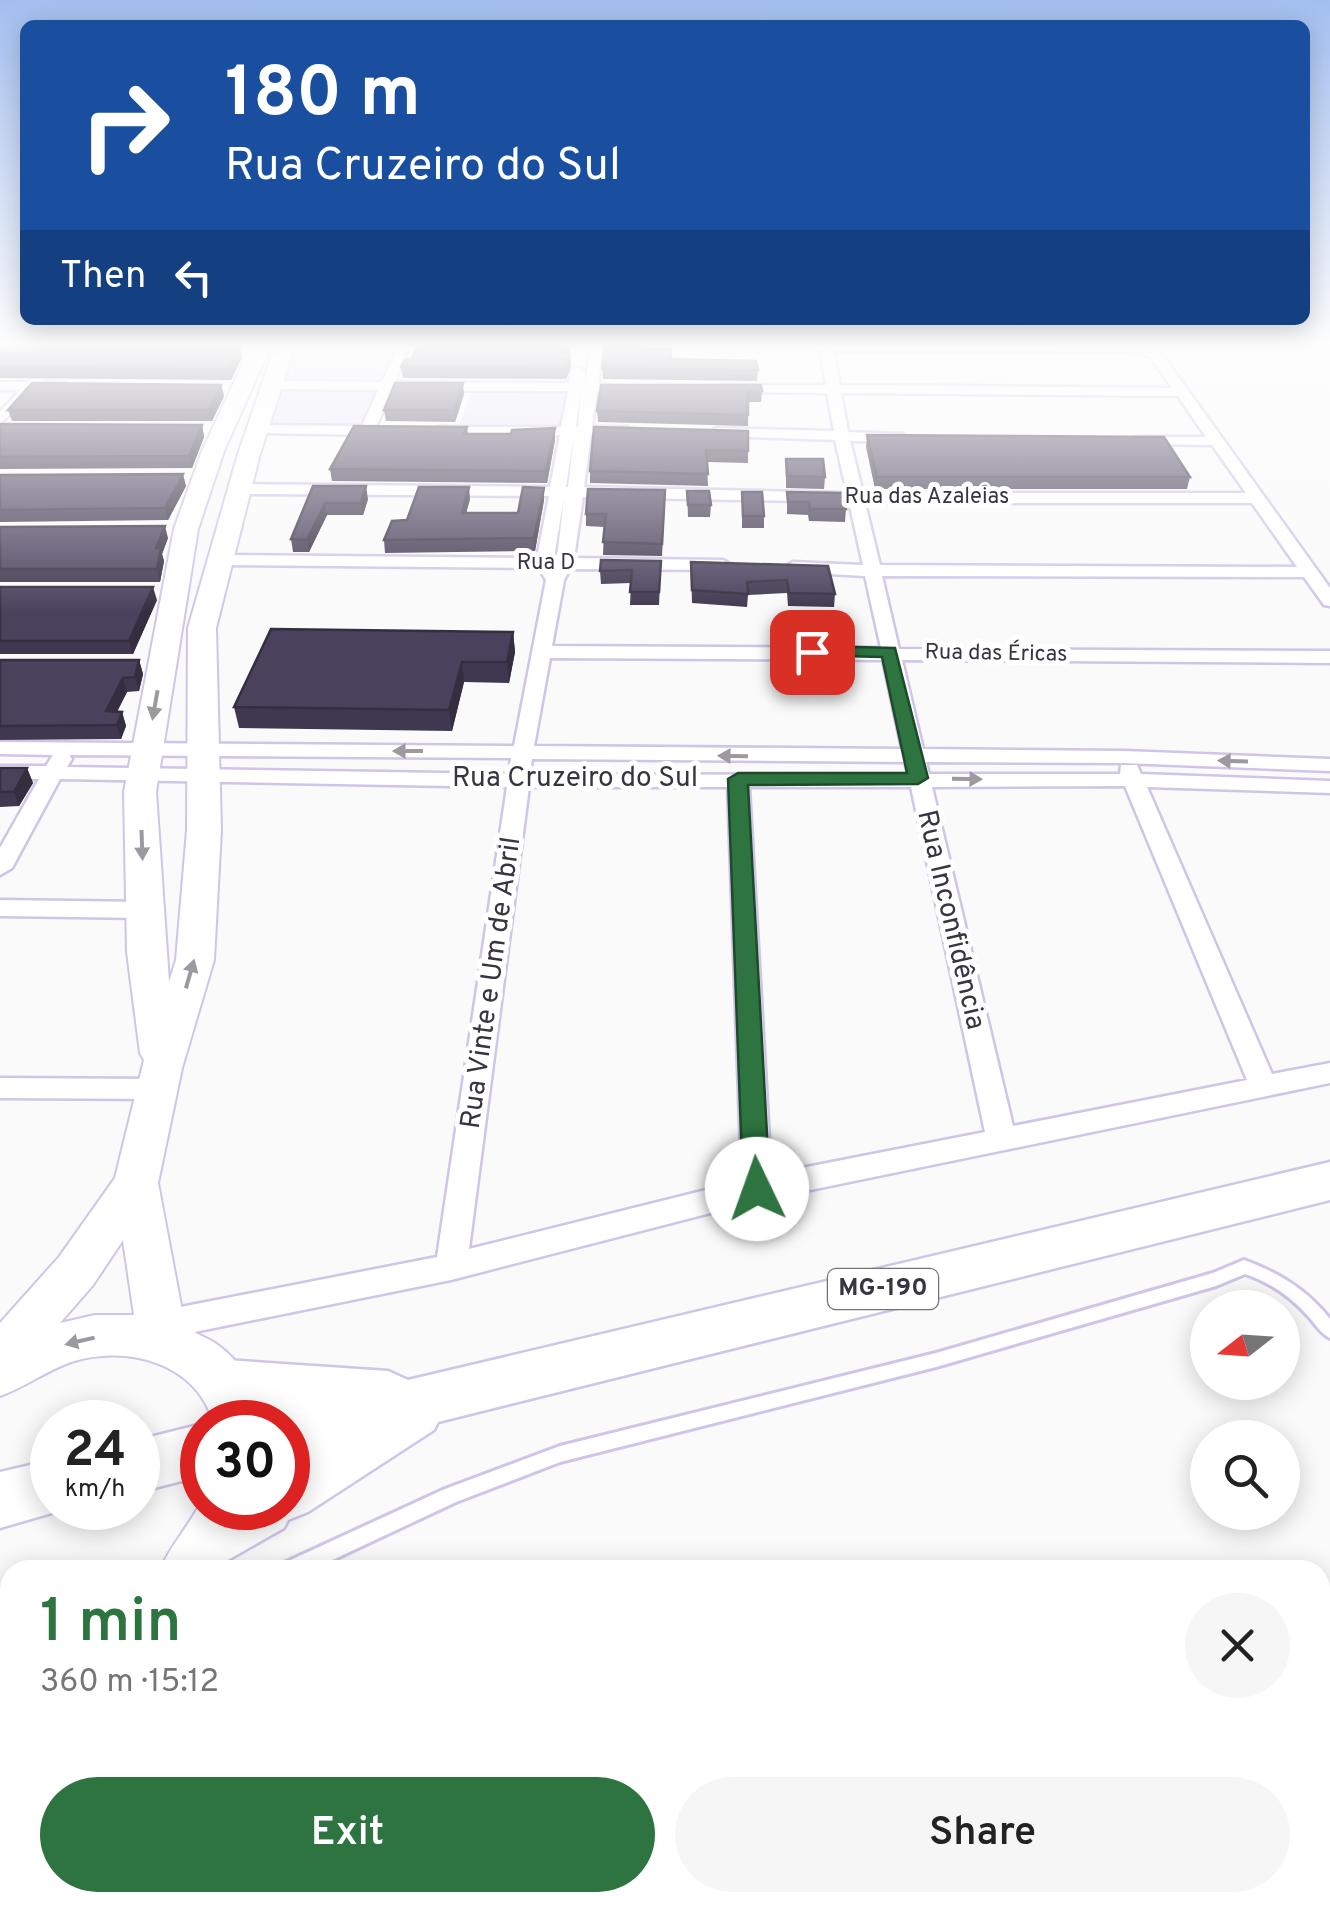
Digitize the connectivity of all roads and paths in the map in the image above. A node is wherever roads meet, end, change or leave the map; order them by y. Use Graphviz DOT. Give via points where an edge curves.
graph roads {
  1 [pos="235,435"];
  2 [pos="566,435"];
  3 [pos="585,435"];
  4 [pos="797,435"];
  5 [pos="1211,435"];
  6 [pos="842,437"];
  7 [pos="918,438"];
  8 [pos="1124,440"];
  9 [pos="1215,441"];
  10 [pos="239,489"];
  11 [pos="568,491"];
  12 [pos="855,497"];
  13 [pos="1254,498"];
  14 [pos="218,560"];
  15 [pos="741,565"];
  16 [pos="768,566"];
  17 [pos="555,569"];
  18 [pos="873,570"];
  19 [pos="1308,572"];
  20 [pos="1330,602"];
  21 [pos="202,650"];
  22 [pos="542,652"];
  23 [pos="889,652"];
  24 [pos="1330,657"];
  25 [pos="157,661"];
  26 [pos="0,748"];
  27 [pos="67,748"];
  28 [pos="523,752"];
  29 [pos="145,761"];
  30 [pos="203,763"];
  31 [pos="1330,764"];
  32 [pos="916,767"];
  33 [pos="1128,768"];
  34 [pos="0,772"];
  35 [pos="54,772"];
  36 [pos="738,779"];
  37 [pos="520,781"];
  38 [pos="1330,787"];
  39 [pos="0,868"];
  40 [pos="0,908"];
  41 [pos="145,910"];
  42 [pos="1330,1073"];
  43 [pos="161,1078"];
  44 [pos="0,1088"];
  45 [pos="1264,1088"];
  46 [pos="1002,1142"];
  47 [pos="1330,1181"];
  48 [pos="136,1183"];
  49 [pos="757,1189"];
  50 [pos="452,1267"];
  51 [pos="1330,1331"];
  52 [pos="165,1334"];
  53 [pos="0,1358"];
  54 [pos="0,1374"];
  55 [pos="437,1398"];
  56 [pos="229,1400"];
  57 [pos="310,1402"];
  58 [pos="310,1425"];
  59 [pos="310,1479"];
  60 [pos="30,1492"];
  61 [pos="0,1500"];
  62 [pos="312,1560"];
  1 -- 10 [label="main road"];
  1 -- 25 [label="main road" via="201,470 177,529"];
  2 -- 11 [label="street, Rua Vinte e Um de Abril"];
  3 -- 11 [label="street, Rua Vinte e Um de Abril"];
  4 -- 6 [label="street"];
  5 -- 9 [label="street"];
  6 -- 7 [label="street"];
  6 -- 12 [label="street, Rua Inconfidência"];
  8 -- 9 [label="street"];
  9 -- 13 [label="street"];
  10 -- 11 [label="street, Rua das Azaleias"];
  10 -- 14 [label="main road"];
  11 -- 12 [label="street, Rua das Azaleias"];
  11 -- 17 [label="street, Rua Vinte e Um de Abril"];
  12 -- 13 [label="street, Rua das Azaleias"];
  12 -- 18 [label="street, Rua Inconfidência"];
  13 -- 19 [label="street"];
  14 -- 17 [label="street, Rua D"];
  14 -- 21 [label="main road"];
  15 -- 17 [label="street, Rua D"];
  16 -- 18 [label="street"];
  17 -- 22 [label="street, Rua Vinte e Um de Abril"];
  18 -- 19 [label="street"];
  18 -- 23 [label="street, Rua Inconfidência"];
  19 -- 20 [label="street"];
  21 -- 25 [label="main road"];
  21 -- 30 [label="main road"];
  22 -- 23 [label="street, Rua das Éricas"];
  22 -- 28 [label="street, Rua Vinte e Um de Abril"];
  23 -- 24 [label="street, Rua das Éricas"];
  23 -- 32 [label="street, Rua Inconfidência"];
  25 -- 29 [label="main road, one-way"];
  26 -- 27 [label="street, Rua Cruzeiro do Sul"];
  27 -- 29 [label="street, Rua Cruzeiro do Sul"];
  27 -- 35 [label="street"];
  28 -- 30 [label="street, Rua Cruzeiro do Sul, one-way"];
  32 -- 28 [label="street, Rua Cruzeiro do Sul, one-way"];
  28 -- 37 [label="street, Rua Vinte e Um de Abril"];
  29 -- 30 [label="street, Rua Cruzeiro do Sul"];
  29 -- 35 [label="street, Rua Cruzeiro do Sul"];
  29 -- 41 [label="main road, one-way"];
  30 -- 37 [label="street, Rua Cruzeiro do Sul"];
  43 -- 30 [label="main road, one-way" via="195,960"];
  31 -- 33 [label="street, Rua Cruzeiro do Sul, one-way"];
  32 -- 33 [label="street, Rua Cruzeiro do Sul"];
  32 -- 36 [label="street, Rua Cruzeiro do Sul"];
  32 -- 46 [label="street, Rua Inconfidência"];
  33 -- 38 [label="street, Rua Cruzeiro do Sul"];
  33 -- 45 [label="street"];
  34 -- 35 [label="street, Rua Cruzeiro do Sul"];
  35 -- 39 [label="street"];
  36 -- 37 [label="street, Rua Cruzeiro do Sul"];
  36 -- 49 [label="street"];
  37 -- 50 [label="street, Rua Vinte e Um de Abril"];
  40 -- 41 [label="street"];
  41 -- 43 [label="main road"];
  42 -- 45 [label="street"];
  43 -- 44 [label="street"];
  43 -- 48 [label="main road"];
  45 -- 46 [label="street"];
  46 -- 49 [label="street"];
  47 -- 55 [label="main road, MG-190"];
  48 -- 52 [label="main road"];
  48 -- 53 [label="main road" via="76,1271"];
  49 -- 50 [label="street"];
  50 -- 52 [label="street"];
  51 -- 62 [label="lane" via="1302,1297 1244,1266 936,1360 560,1454 451,1495"];
  52 -- 54 [label="main road, one-way" via="108,1334 38,1351"];
  52 -- 56 [label="main road" via="201,1359"];
  55 -- 57 [label="main road"];
  55 -- 58 [label="main road, MG-190"];
  55 -- 59 [label="main road"];
  60 -- 61 [label="main road"];
}
